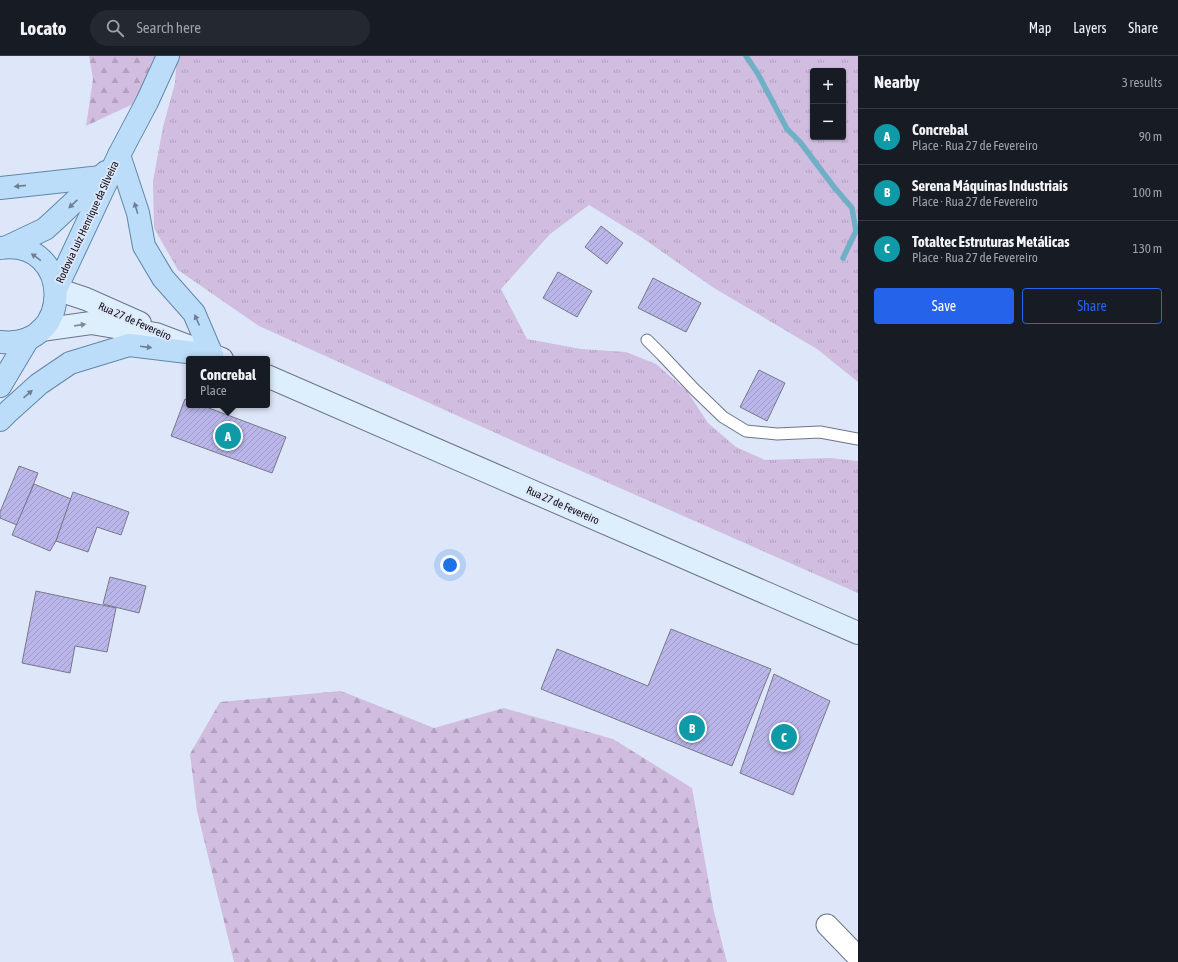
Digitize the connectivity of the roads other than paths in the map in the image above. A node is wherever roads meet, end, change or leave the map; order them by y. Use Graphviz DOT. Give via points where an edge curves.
graph roads {
  1 [pos="168,56"];
  2 [pos="119,155"];
  3 [pos="101,177"];
  4 [pos="0,188"];
  5 [pos="3,247"];
  6 [pos="56,289"];
  7 [pos="35,334"];
  8 [pos="647,340"];
  9 [pos="0,342"];
  10 [pos="210,356"];
  11 [pos="214,356"];
  12 [pos="215,356"];
  13 [pos="216,356"];
  14 [pos="270,377"];
  15 [pos="0,386"];
  16 [pos="0,420"];
  17 [pos="858,439"];
  18 [pos="858,633"];
  19 [pos="827,925"];
  20 [pos="858,957"];
  1 -- 2 [label="main road, Rodovia Luiz Henrique da Silveira"];
  2 -- 3 [label="main road, Rodovia Luiz Henrique da Silveira"];
  2 -- 6 [label="main road, Rodovia Luiz Henrique da Silveira"];
  13 -- 2 [label="main road, one-way" via="194,313 163,278 144,246 138,213"];
  3 -- 4 [label="main road, one-way"];
  3 -- 5 [label="main road, Rodovia Luiz Henrique da Silveira, one-way" via="44,229"];
  6 -- 5 [label="main road, one-way" via="45,263 34,254 21,248"];
  6 -- 7 [label="main road" via="56,304 50,318"];
  6 -- 12 [label="main road, Rua 27 de Fevereiro" via="86,299"];
  7 -- 9 [label="main road" via="11,343"];
  7 -- 11 [label="main road, Rua 27 de Fevereiro, one-way" via="92,323 156,334"];
  7 -- 15 [label="main road"];
  8 -- 17 [label="lane" via="723,417 746,431 777,434 820,432"];
  16 -- 10 [label="main road, one-way" via="39,384 70,363 129,345"];
  14 -- 18 [label="main road, Rua 27 de Fevereiro"];
  19 -- 20 [label="street"];
}
